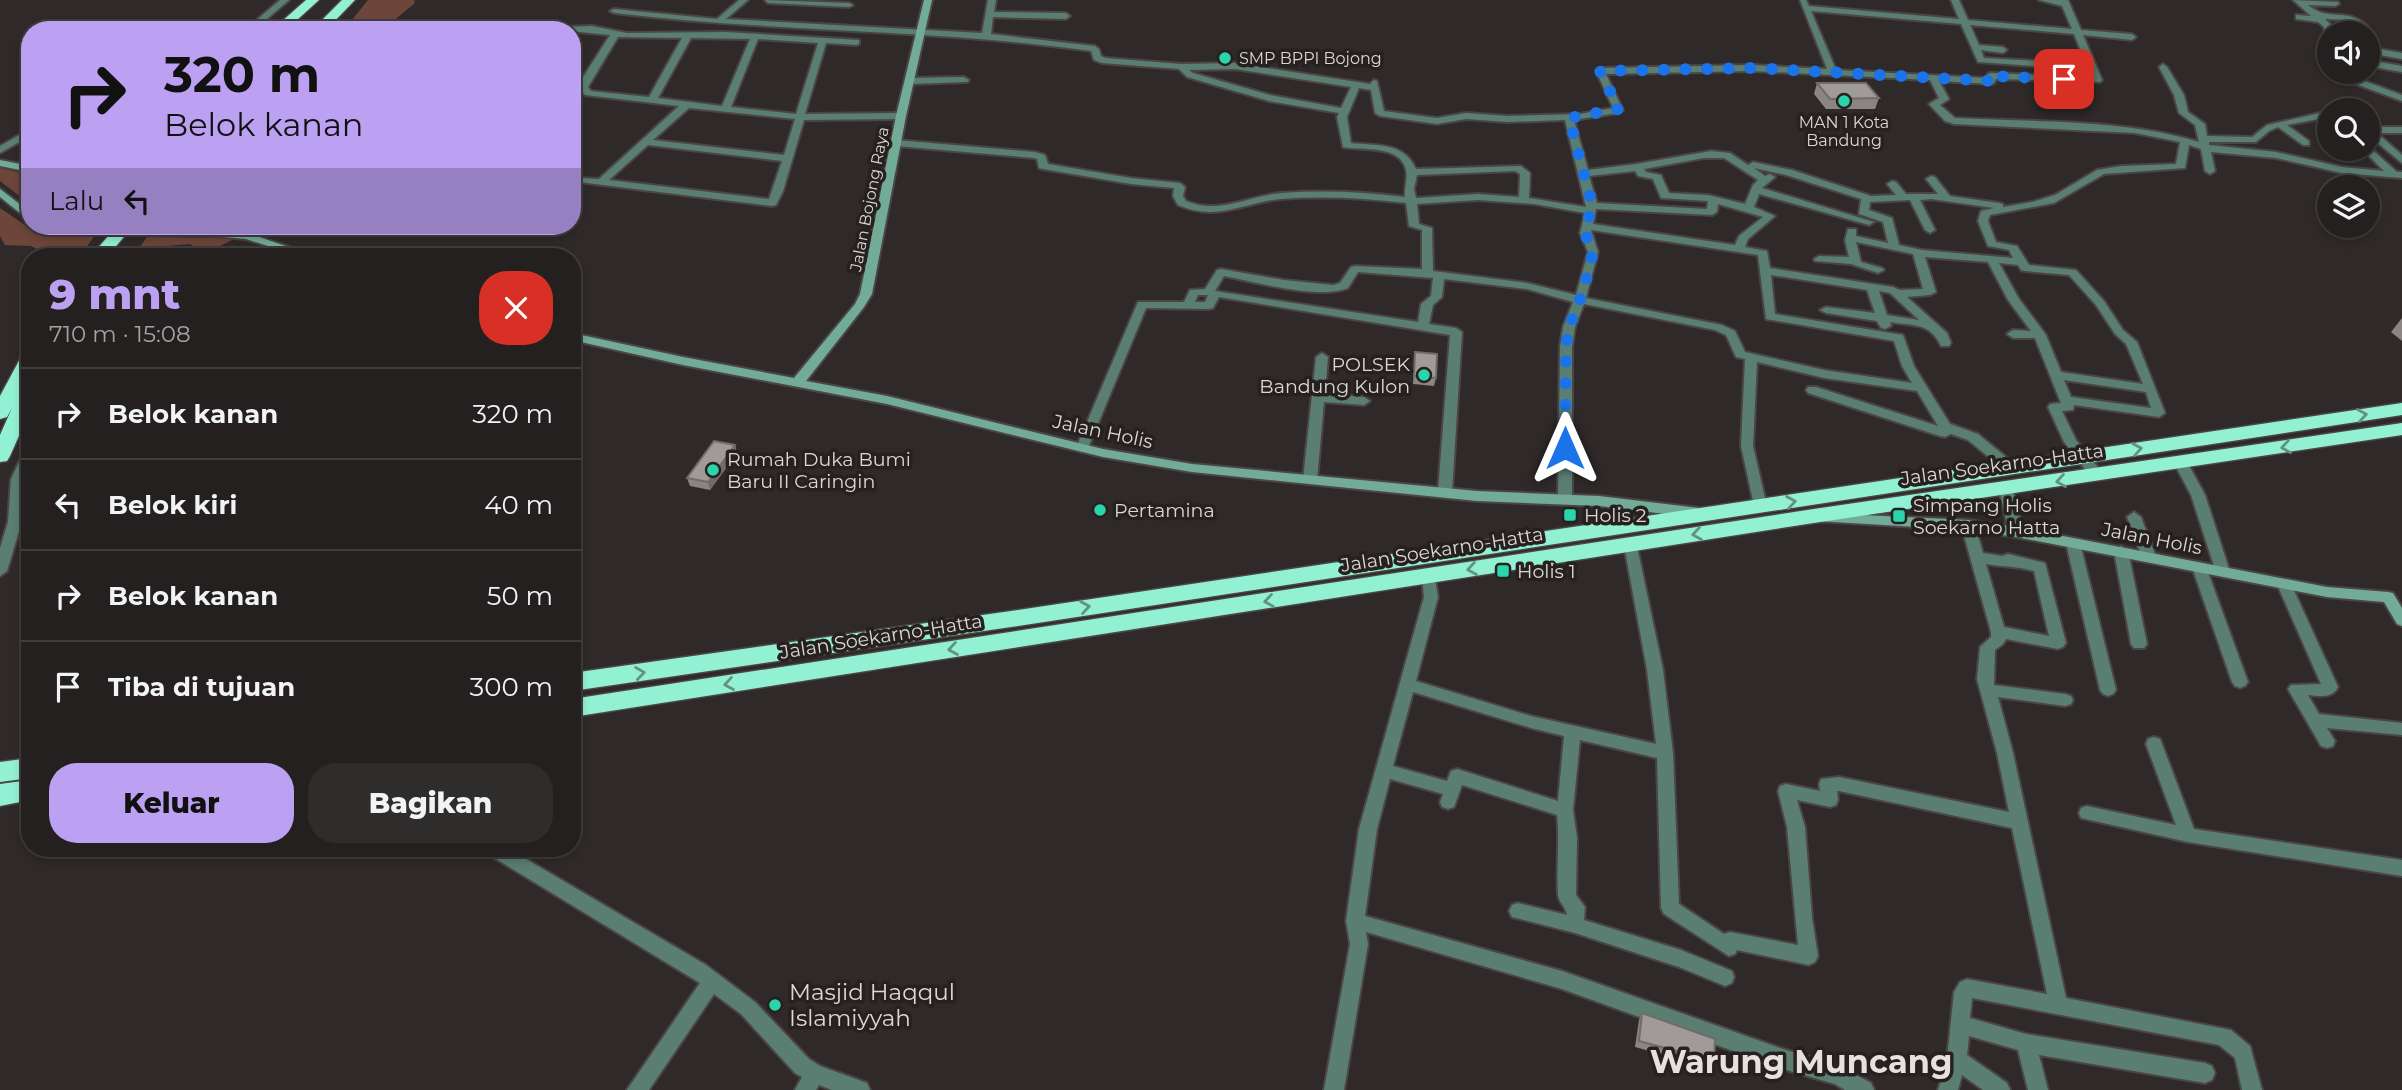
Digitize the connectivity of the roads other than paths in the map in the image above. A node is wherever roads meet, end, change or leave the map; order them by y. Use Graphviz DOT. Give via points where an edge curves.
graph roads {
  1 [pos="285,0"];
  2 [pos="313,0"];
  3 [pos="349,0"];
  4 [pos="744,0"];
  5 [pos="769,0"];
  6 [pos="928,0"];
  7 [pos="992,0"];
  8 [pos="1955,0"];
  9 [pos="2043,0"];
  10 [pos="2299,1"];
  11 [pos="2064,2"];
  12 [pos="851,3"];
  13 [pos="1805,4"];
  14 [pos="2335,4"];
  15 [pos="614,11"];
  16 [pos="990,14"];
  17 [pos="1066,16"];
  18 [pos="2299,18"];
  19 [pos="2320,18"];
  20 [pos="1962,20"];
  21 [pos="260,21"];
  22 [pos="288,21"];
  23 [pos="327,21"];
  24 [pos="719,21"];
  25 [pos="2323,21"];
  26 [pos="2356,21"];
  27 [pos="748,23"];
  28 [pos="581,29"];
  29 [pos="839,30"];
  30 [pos="2076,32"];
  31 [pos="920,33"];
  32 [pos="615,34"];
  33 [pos="688,35"];
  34 [pos="755,36"];
  35 [pos="986,37"];
  36 [pos="2132,37"];
  37 [pos="823,39"];
  38 [pos="856,42"];
  39 [pos="1974,47"];
  40 [pos="2003,50"];
  41 [pos="2380,52"];
  42 [pos="2402,56"];
  43 [pos="2380,65"];
  44 [pos="1181,67"];
  45 [pos="2163,67"];
  46 [pos="2402,69"];
  47 [pos="2094,72"];
  48 [pos="1833,74"];
  49 [pos="1933,78"];
  50 [pos="964,80"];
  51 [pos="910,81"];
  52 [pos="2364,84"];
  53 [pos="1356,85"];
  54 [pos="2402,98"];
  55 [pos="652,100"];
  56 [pos="686,105"];
  57 [pos="724,109"];
  58 [pos="1344,111"];
  59 [pos="2317,115"];
  60 [pos="901,116"];
  61 [pos="800,117"];
  62 [pos="1569,118"];
  63 [pos="2281,125"];
  64 [pos="2380,130"];
  65 [pos="2402,130"];
  66 [pos="21,137"];
  67 [pos="2185,140"];
  68 [pos="2380,141"];
  69 [pos="647,142"];
  70 [pos="2306,142"];
  71 [pos="896,143"];
  72 [pos="2202,143"];
  73 [pos="0,150"];
  74 [pos="786,158"];
  75 [pos="2380,159"];
  76 [pos="2402,160"];
  77 [pos="0,163"];
  78 [pos="1753,165"];
  79 [pos="21,167"];
  80 [pos="1638,167"];
  81 [pos="1778,170"];
  82 [pos="1412,172"];
  83 [pos="2210,172"];
  84 [pos="1582,173"];
  85 [pos="2398,174"];
  86 [pos="1930,179"];
  87 [pos="583,180"];
  88 [pos="1765,180"];
  89 [pos="601,182"];
  90 [pos="1892,184"];
  91 [pos="1756,190"];
  92 [pos="0,191"];
  93 [pos="1908,197"];
  94 [pos="1946,197"];
  95 [pos="1866,198"];
  96 [pos="1713,199"];
  97 [pos="1411,201"];
  98 [pos="1524,202"];
  99 [pos="1748,208"];
  100 [pos="1592,209"];
  101 [pos="2014,209"];
  102 [pos="21,210"];
  103 [pos="1863,218"];
  104 [pos="1587,226"];
  105 [pos="1930,230"];
  106 [pos="231,235"];
  107 [pos="1850,238"];
  108 [pos="1894,247"];
  109 [pos="285,248"];
  110 [pos="1740,249"];
  111 [pos="1918,252"];
  112 [pos="1819,259"];
  113 [pos="1837,260"];
  114 [pos="1992,260"];
  115 [pos="1854,261"];
  116 [pos="2022,262"];
  117 [pos="1878,270"];
  118 [pos="1766,271"];
  119 [pos="1434,274"];
  120 [pos="1839,283"];
  121 [pos="1872,287"];
  122 [pos="1212,293"];
  123 [pos="1897,293"];
  124 [pos="1580,300"];
  125 [pos="1826,310"];
  126 [pos="1883,319"];
  127 [pos="1932,325"];
  128 [pos="1423,328"];
  129 [pos="2013,334"];
  130 [pos="1886,335"];
  131 [pos="2040,335"];
  132 [pos="581,338"];
  133 [pos="1945,343"];
  134 [pos="1322,357"];
  135 [pos="1751,357"];
  136 [pos="21,374"];
  137 [pos="2057,375"];
  138 [pos="798,383"];
  139 [pos="1920,388"];
  140 [pos="2151,388"];
  141 [pos="1812,390"];
  142 [pos="1319,398"];
  143 [pos="2066,400"];
  144 [pos="1364,401"];
  145 [pos="21,409"];
  146 [pos="2402,409"];
  147 [pos="0,413"];
  148 [pos="1945,427"];
  149 [pos="2402,429"];
  150 [pos="1082,448"];
  151 [pos="0,456"];
  152 [pos="2081,458"];
  153 [pos="2181,463"];
  154 [pos="2012,469"];
  155 [pos="21,474"];
  156 [pos="2097,475"];
  157 [pos="1310,480"];
  158 [pos="2006,490"];
  159 [pos="1445,492"];
  160 [pos="1565,498"];
  161 [pos="1760,507"];
  162 [pos="1890,514"];
  163 [pos="2134,517"];
  164 [pos="15,522"];
  165 [pos="1634,525"];
  166 [pos="1968,525"];
  167 [pos="21,526"];
  168 [pos="2016,532"];
  169 [pos="2073,543"];
  170 [pos="2121,551"];
  171 [pos="1977,557"];
  172 [pos="2149,557"];
  173 [pos="2199,567"];
  174 [pos="0,571"];
  175 [pos="2224,572"];
  176 [pos="1429,576"];
  177 [pos="1332,580"];
  178 [pos="2284,584"];
  179 [pos="2395,597"];
  180 [pos="2402,620"];
  181 [pos="1019,629"];
  182 [pos="1998,632"];
  183 [pos="2139,644"];
  184 [pos="581,681"];
  185 [pos="2240,682"];
  186 [pos="1407,684"];
  187 [pos="1988,690"];
  188 [pos="2108,690"];
  189 [pos="2065,700"];
  190 [pos="581,706"];
  191 [pos="2315,720"];
  192 [pos="2402,729"];
  193 [pos="1573,732"];
  194 [pos="2327,741"];
  195 [pos="2154,744"];
  196 [pos="1665,753"];
  197 [pos="1383,770"];
  198 [pos="1565,810"];
  199 [pos="2087,813"];
  200 [pos="2020,822"];
  201 [pos="2188,835"];
  202 [pos="507,857"];
  203 [pos="2402,868"];
  204 [pos="1518,911"];
  205 [pos="1355,920"];
  206 [pos="1574,925"];
  207 [pos="1725,977"];
  208 [pos="712,981"];
  209 [pos="2059,1007"];
  210 [pos="1959,1024"];
  211 [pos="2026,1043"];
  212 [pos="1957,1059"];
  213 [pos="2205,1073"];
  214 [pos="810,1082"];
  215 [pos="637,1090"];
  216 [pos="860,1090"];
  217 [pos="1334,1090"];
  218 [pos="1864,1090"];
  219 [pos="1948,1090"];
  220 [pos="2000,1090"];
  221 [pos="2038,1090"];
  222 [pos="2252,1090"];
  1 -- 21 [label="street"];
  2 -- 22 [label="highway"];
  3 -- 23 [label="highway"];
  4 -- 24 [label="street"];
  5 -- 12 [label="street"];
  5 -- 27 [label="street"];
  6 -- 31 [label="street, Jalan Bojong Raya"];
  7 -- 16 [label="street"];
  8 -- 20 [label="street"];
  9 -- 11 [label="street"];
  10 -- 14 [label="street"];
  10 -- 19 [label="street"];
  11 -- 30 [label="street"];
  12 -- 29 [label="street"];
  13 -- 20 [label="street"];
  13 -- 48 [label="street"];
  15 -- 24 [label="street"];
  16 -- 17 [label="street"];
  16 -- 35 [label="street"];
  18 -- 19 [label="street"];
  19 -- 25 [label="street"];
  19 -- 26 [label="street"];
  20 -- 30 [label="street"];
  20 -- 39 [label="street"];
  24 -- 27 [label="street"];
  27 -- 29 [label="street"];
  28 -- 32 [label="street"];
  29 -- 31 [label="street"];
  30 -- 36 [label="street"];
  30 -- 47 [label="street"];
  31 -- 35 [label="street"];
  31 -- 51 [label="street, Jalan Bojong Raya"];
  32 -- 33 [label="street"];
  32 -- 55 [label="street" via="584,89"];
  33 -- 34 [label="street"];
  33 -- 55 [label="street"];
  34 -- 37 [label="street"];
  34 -- 57 [label="street"];
  35 -- 44 [label="street" via="1095,49 1097,58 1105,61"];
  37 -- 38 [label="street"];
  37 -- 61 [label="street"];
  39 -- 40 [label="street"];
  39 -- 47 [label="street" via="1981,60"];
  41 -- 42 [label="street"];
  43 -- 46 [label="street"];
  44 -- 53 [label="street" via="1235,66"];
  44 -- 58 [label="street" via="1184,73 1269,98"];
  45 -- 72 [label="street" via="2184,113 2200,124"];
  47 -- 49 [label="street" via="2098,79"];
  48 -- 49 [label="street"];
  48 -- 62 [label="street" via="1752,68 1600,71 1619,109"];
  49 -- 67 [label="street" via="1944,99 1934,104 1954,121 2095,126"];
  50 -- 51 [label="street"];
  51 -- 60 [label="street, Jalan Bojong Raya"];
  52 -- 54 [label="street"];
  53 -- 58 [label="street"];
  53 -- 62 [label="street" via="1375,85 1380,113 1420,120"];
  55 -- 56 [label="street"];
  56 -- 57 [label="street"];
  56 -- 69 [label="street"];
  57 -- 61 [label="street"];
  58 -- 82 [label="street" via="1344,144 1401,152 1409,159"];
  59 -- 63 [label="street"];
  60 -- 61 [label="street"];
  60 -- 71 [label="street, Jalan Bojong Raya"];
  61 -- 74 [label="street"];
  62 -- 84 [label="street"];
  63 -- 70 [label="street"];
  63 -- 72 [label="street" via="2253,140"];
  64 -- 65 [label="street"];
  66 -- 73 [label="street"];
  67 -- 72 [label="street"];
  67 -- 101 [label="street" via="2180,166 2100,173 2056,198"];
  68 -- 76 [label="street"];
  69 -- 74 [label="street"];
  69 -- 89 [label="street"];
  71 -- 97 [label="street" via="1035,155 1042,157 1043,166 1176,185 1182,203 1199,209 1243,207 1256,200 1303,195 1352,194"];
  71 -- 138 [label="street, Jalan Bojong Raya" via="864,299"];
  72 -- 83 [label="street"];
  72 -- 85 [label="street" via="2221,151 2286,156 2353,172"];
  74 -- 89 [label="street" via="778,191 768,204"];
  75 -- 85 [label="street"];
  77 -- 79 [label="street"];
  78 -- 81 [label="street"];
  80 -- 84 [label="street"];
  80 -- 88 [label="street" via="1697,154 1725,154"];
  80 -- 96 [label="street" via="1642,174 1657,177 1665,196"];
  81 -- 88 [label="street"];
  81 -- 95 [label="street"];
  82 -- 97 [label="street"];
  82 -- 98 [label="street" via="1517,168 1525,173"];
  84 -- 100 [label="street"];
  86 -- 94 [label="street"];
  87 -- 89 [label="street"];
  88 -- 91 [label="street"];
  90 -- 93 [label="street"];
  91 -- 99 [label="street"];
  91 -- 103 [label="street"];
  92 -- 102 [label="street"];
  93 -- 94 [label="street"];
  93 -- 95 [label="street"];
  93 -- 105 [label="street"];
  94 -- 101 [label="street"];
  95 -- 103 [label="street"];
  96 -- 99 [label="street"];
  96 -- 100 [label="street" via="1712,212 1629,206"];
  97 -- 98 [label="street" via="1460,196"];
  97 -- 119 [label="street" via="1414,226 1427,228"];
  98 -- 100 [label="street"];
  99 -- 110 [label="street" via="1770,216 1743,238"];
  100 -- 104 [label="street"];
  101 -- 116 [label="street" via="1985,213 1983,221 1992,244 2013,248"];
  103 -- 107 [label="street"];
  103 -- 108 [label="street" via="1890,222"];
  104 -- 110 [label="street"];
  104 -- 124 [label="street" via="1585,233 1593,252"];
  106 -- 109 [label="street, bridge"];
  107 -- 108 [label="street"];
  107 -- 115 [label="street"];
  108 -- 111 [label="street"];
  110 -- 118 [label="street" via="1764,254"];
  111 -- 114 [label="street"];
  111 -- 123 [label="street" via="1930,292"];
  112 -- 113 [label="street"];
  113 -- 115 [label="street"];
  113 -- 120 [label="street"];
  114 -- 116 [label="street"];
  114 -- 131 [label="street"];
  115 -- 117 [label="street"];
  116 -- 140 [label="street" via="2026,269 2072,272 2131,342"];
  118 -- 120 [label="street"];
  118 -- 130 [label="street" via="1771,318"];
  119 -- 122 [label="street" via="1354,269 1342,287 1319,288 1222,272"];
  119 -- 124 [label="street" via="1527,286"];
  119 -- 128 [label="street" via="1436,297 1427,303"];
  120 -- 121 [label="street"];
  121 -- 123 [label="street"];
  121 -- 126 [label="street"];
  122 -- 128 [label="street"];
  122 -- 150 [label="street" via="1209,306 1142,304"];
  123 -- 127 [label="street"];
  124 -- 135 [label="street" via="1725,329 1737,341 1739,353"];
  124 -- 160 [label="street" via="1566,346"];
  125 -- 126 [label="street"];
  126 -- 127 [label="street"];
  126 -- 130 [label="street"];
  127 -- 133 [label="street"];
  128 -- 159 [label="street" via="1457,333"];
  129 -- 131 [label="street"];
  130 -- 139 [label="street" via="1900,339"];
  131 -- 137 [label="street"];
  132 -- 138 [label="street, Jalan Holis"];
  134 -- 142 [label="street"];
  135 -- 139 [label="street"];
  135 -- 161 [label="street" via="1747,446"];
  136 -- 147 [label="highway"];
  137 -- 140 [label="street"];
  137 -- 143 [label="street"];
  138 -- 150 [label="street, Jalan Holis"];
  139 -- 148 [label="street"];
  140 -- 143 [label="street" via="2159,413"];
  141 -- 148 [label="street" via="1930,430 1943,433"];
  142 -- 144 [label="street"];
  142 -- 157 [label="street"];
  143 -- 152 [label="street" via="2069,407 2054,409"];
  145 -- 151 [label="highway"];
  152 -- 146 [label="highway, Jalan Soekarno-Hatta, one-way"];
  148 -- 154 [label="street" via="1973,437"];
  149 -- 153 [label="highway, Jalan Soekarno-Hatta, one-way"];
  150 -- 157 [label="street, Jalan Holis" via="1192,468"];
  152 -- 154 [label="highway, Jalan Soekarno-Hatta"];
  152 -- 156 [label="street"];
  153 -- 156 [label="highway, Jalan Soekarno-Hatta"];
  153 -- 175 [label="street" via="2198,495"];
  161 -- 154 [label="highway, Jalan Soekarno-Hatta, one-way"];
  155 -- 164 [label="street"];
  156 -- 158 [label="highway, Jalan Soekarno-Hatta, one-way"];
  157 -- 159 [label="street, Jalan Holis"];
  158 -- 162 [label="highway, Jalan Soekarno-Hatta"];
  158 -- 168 [label="street"];
  159 -- 160 [label="street, Jalan Holis"];
  160 -- 165 [label="street, Jalan Holis"];
  161 -- 165 [label="highway, Jalan Soekarno-Hatta"];
  162 -- 165 [label="highway, Jalan Soekarno-Hatta, one-way"];
  162 -- 166 [label="street, Jalan Holis"];
  163 -- 172 [label="street"];
  164 -- 167 [label="street"];
  164 -- 174 [label="street"];
  165 -- 176 [label="highway, Jalan Soekarno-Hatta, one-way"];
  165 -- 177 [label="highway, Jalan Soekarno-Hatta"];
  165 -- 196 [label="street"];
  166 -- 168 [label="street, Jalan Holis"];
  166 -- 171 [label="street"];
  168 -- 169 [label="street, Jalan Holis"];
  169 -- 170 [label="street, Jalan Holis"];
  169 -- 188 [label="street"];
  170 -- 172 [label="street, Jalan Holis"];
  170 -- 183 [label="street"];
  171 -- 182 [label="street"];
  171 -- 182 [label="street" via="2040,566 2058,643"];
  172 -- 173 [label="street, Jalan Holis"];
  173 -- 175 [label="street, Jalan Holis"];
  173 -- 185 [label="street"];
  175 -- 178 [label="street, Jalan Holis"];
  176 -- 177 [label="highway, Jalan Soekarno-Hatta"];
  176 -- 186 [label="street" via="1431,597"];
  177 -- 181 [label="highway, Jalan Soekarno-Hatta"];
  178 -- 179 [label="street, Jalan Holis"];
  178 -- 191 [label="street" via="2330,687 2296,689"];
  179 -- 180 [label="street"];
  184 -- 181 [label="highway, Jalan Soekarno-Hatta, one-way"];
  181 -- 190 [label="highway, Jalan Soekarno-Hatta, one-way"];
  182 -- 187 [label="street" via="1998,640 1988,647"];
  186 -- 193 [label="street"];
  186 -- 197 [label="street"];
  187 -- 189 [label="street"];
  187 -- 200 [label="street"];
  191 -- 192 [label="street"];
  191 -- 194 [label="street"];
  193 -- 196 [label="street"];
  193 -- 198 [label="street"];
  195 -- 201 [label="street"];
  196 -- 200 [label="street" via="1670,908 1729,948 1730,940 1809,956 1796,827 1786,791 1830,800 1827,784 1839,784"];
  197 -- 198 [label="street" via="1449,796 1457,776"];
  197 -- 205 [label="street" via="1368,829"];
  198 -- 206 [label="street" via="1567,898 1576,907"];
  199 -- 201 [label="street"];
  200 -- 209 [label="street"];
  201 -- 203 [label="street"];
  202 -- 208 [label="street"];
  204 -- 206 [label="street"];
  205 -- 217 [label="street" via="1359,944"];
  205 -- 218 [label="street" via="1562,980 1839,1076"];
  206 -- 207 [label="street"];
  208 -- 214 [label="street" via="748,1008 802,1066"];
  208 -- 215 [label="street"];
  209 -- 210 [label="street" via="1966,988"];
  209 -- 222 [label="street" via="2224,1037 2243,1053"];
  210 -- 211 [label="street"];
  210 -- 212 [label="street"];
  211 -- 213 [label="street"];
  211 -- 221 [label="street"];
  212 -- 219 [label="street"];
  212 -- 220 [label="street"];
  214 -- 216 [label="street"];
}
